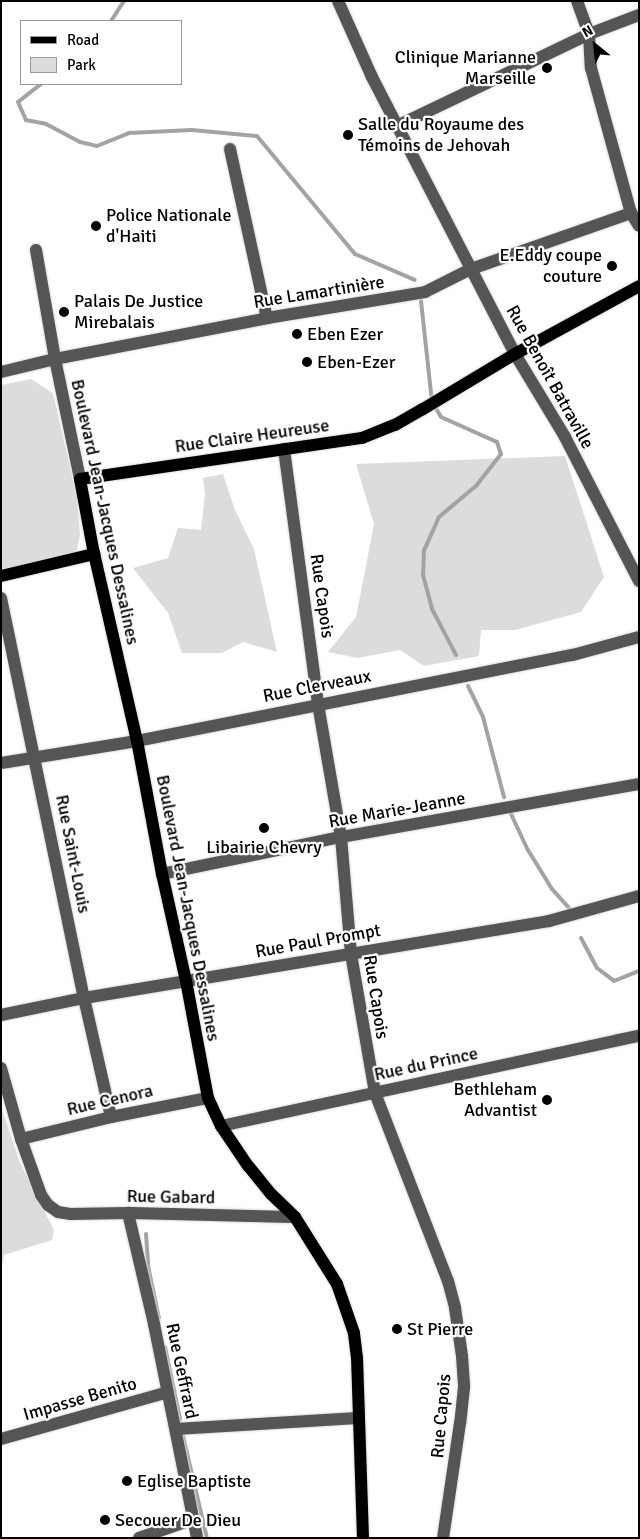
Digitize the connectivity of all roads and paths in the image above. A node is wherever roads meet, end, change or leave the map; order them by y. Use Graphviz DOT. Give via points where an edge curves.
graph roads {
  1 [pos="338,1"];
  2 [pos="577,1"];
  3 [pos="639,15"];
  4 [pos="589,34"];
  5 [pos="397,126"];
  6 [pos="230,149"];
  7 [pos="631,213"];
  8 [pos="639,226"];
  9 [pos="36,250"];
  10 [pos="471,269"];
  11 [pos="639,286"];
  12 [pos="267,318"];
  13 [pos="514,354"];
  14 [pos="55,359"];
  15 [pos="1,372"];
  16 [pos="284,449"];
  17 [pos="80,479"];
  18 [pos="94,554"];
  19 [pos="1,576"];
  20 [pos="639,581"];
  21 [pos="1,598"];
  22 [pos="639,637"];
  23 [pos="318,704"];
  24 [pos="137,740"];
  25 [pos="36,757"];
  26 [pos="1,763"];
  27 [pos="639,784"];
  28 [pos="341,837"];
  29 [pos="162,874"];
  30 [pos="639,896"];
  31 [pos="351,954"];
  32 [pos="186,981"];
  33 [pos="84,998"];
  34 [pos="1,1015"];
  35 [pos="639,1036"];
  36 [pos="1,1068"];
  37 [pos="374,1093"];
  38 [pos="208,1098"];
  39 [pos="5,1099"];
  40 [pos="111,1117"];
  41 [pos="221,1126"];
  42 [pos="21,1139"];
  43 [pos="128,1213"];
  44 [pos="295,1217"];
  45 [pos="168,1392"];
  46 [pos="358,1418"];
  47 [pos="176,1428"];
  48 [pos="1,1439"];
  49 [pos="194,1519"];
  50 [pos="139,1538"];
  51 [pos="197,1538"];
  52 [pos="363,1538"];
  53 [pos="443,1538"];
  1 -- 5 [label="street, Rue Benoît Batraville"];
  2 -- 4 [label="street"];
  3 -- 4 [label="street"];
  4 -- 5 [label="street"];
  4 -- 7 [label="street" via="591,68"];
  5 -- 10 [label="street, Rue Benoît Batraville"];
  6 -- 12 [label="street"];
  7 -- 8 [label="street"];
  7 -- 10 [label="street, Rue Lamartinière"];
  9 -- 14 [label="street, Boulevard Jean-Jacques Dessalines"];
  10 -- 12 [label="street, Rue Lamartinière" via="417,294"];
  10 -- 13 [label="street, Rue Benoît Batraville"];
  11 -- 13 [label="main road, Rue Claire Heureuse"];
  12 -- 14 [label="street, Rue Lamartinière"];
  13 -- 16 [label="main road, Rue Claire Heureuse" via="423,409 362,438"];
  13 -- 20 [label="street, Rue Benoît Batraville" via="566,437"];
  14 -- 15 [label="street, Rue Lamartinière"];
  14 -- 17 [label="street, Boulevard Jean-Jacques Dessalines"];
  16 -- 17 [label="main road, Rue Claire Heureuse"];
  16 -- 23 [label="street, Rue Capois"];
  17 -- 18 [label="main road, Boulevard Jean-Jacques Dessalines"];
  18 -- 19 [label="main road"];
  18 -- 24 [label="main road, Boulevard Jean-Jacques Dessalines"];
  21 -- 25 [label="street, Rue Saint-Louis"];
  22 -- 23 [label="street, Rue Clerveaux" via="573,655"];
  23 -- 24 [label="street, Rue Clerveaux"];
  23 -- 28 [label="street, Rue Capois"];
  24 -- 25 [label="street, Rue Clerveaux"];
  24 -- 29 [label="main road, Boulevard Jean-Jacques Dessalines"];
  25 -- 26 [label="street, Rue Clerveaux"];
  25 -- 33 [label="street, Rue Saint-Louis"];
  27 -- 28 [label="street, Rue Marie-Jeanne"];
  28 -- 29 [label="street, Rue Marie-Jeanne"];
  28 -- 31 [label="street, Rue Capois"];
  29 -- 32 [label="main road, Boulevard Jean-Jacques Dessalines"];
  30 -- 31 [label="street, Rue Paul Prompt" via="549,921"];
  31 -- 32 [label="street, Rue Paul Prompt"];
  31 -- 37 [label="street, Rue Capois"];
  32 -- 33 [label="street, Rue Paul Prompt"];
  32 -- 38 [label="main road, Boulevard Jean-Jacques Dessalines"];
  33 -- 34 [label="street, Rue Paul Prompt"];
  33 -- 40 [label="street, Rue Saint-Louis"];
  35 -- 37 [label="street, Rue du Prince"];
  36 -- 39 [label="street"];
  37 -- 41 [label="street, Rue du Prince"];
  37 -- 53 [label="street, Rue Capois" via="448,1281 455,1308 464,1387"];
  38 -- 40 [label="street, Rue Cenora"];
  38 -- 41 [label="main road, Boulevard Jean-Jacques Dessalines"];
  39 -- 42 [label="street"];
  40 -- 42 [label="street, Rue Cenora"];
  41 -- 44 [label="main road, Boulevard Jean-Jacques Dessalines" via="248,1166"];
  42 -- 43 [label="street, Rue Gabard" via="41,1195 58,1212"];
  43 -- 44 [label="street, Rue Gabard"];
  43 -- 45 [label="street, Rue Geffrard"];
  44 -- 46 [label="main road, Boulevard Jean-Jacques Dessalines" via="337,1284 347,1308 357,1358"];
  45 -- 47 [label="street, Rue Geffrard"];
  45 -- 48 [label="street, Impasse Benito"];
  46 -- 47 [label="street"];
  46 -- 52 [label="main road, Boulevard Jean-Jacques Dessalines"];
  47 -- 49 [label="street, Rue Geffrard"];
  49 -- 50 [label="street"];
  49 -- 51 [label="street, Rue Geffrard"];
}
